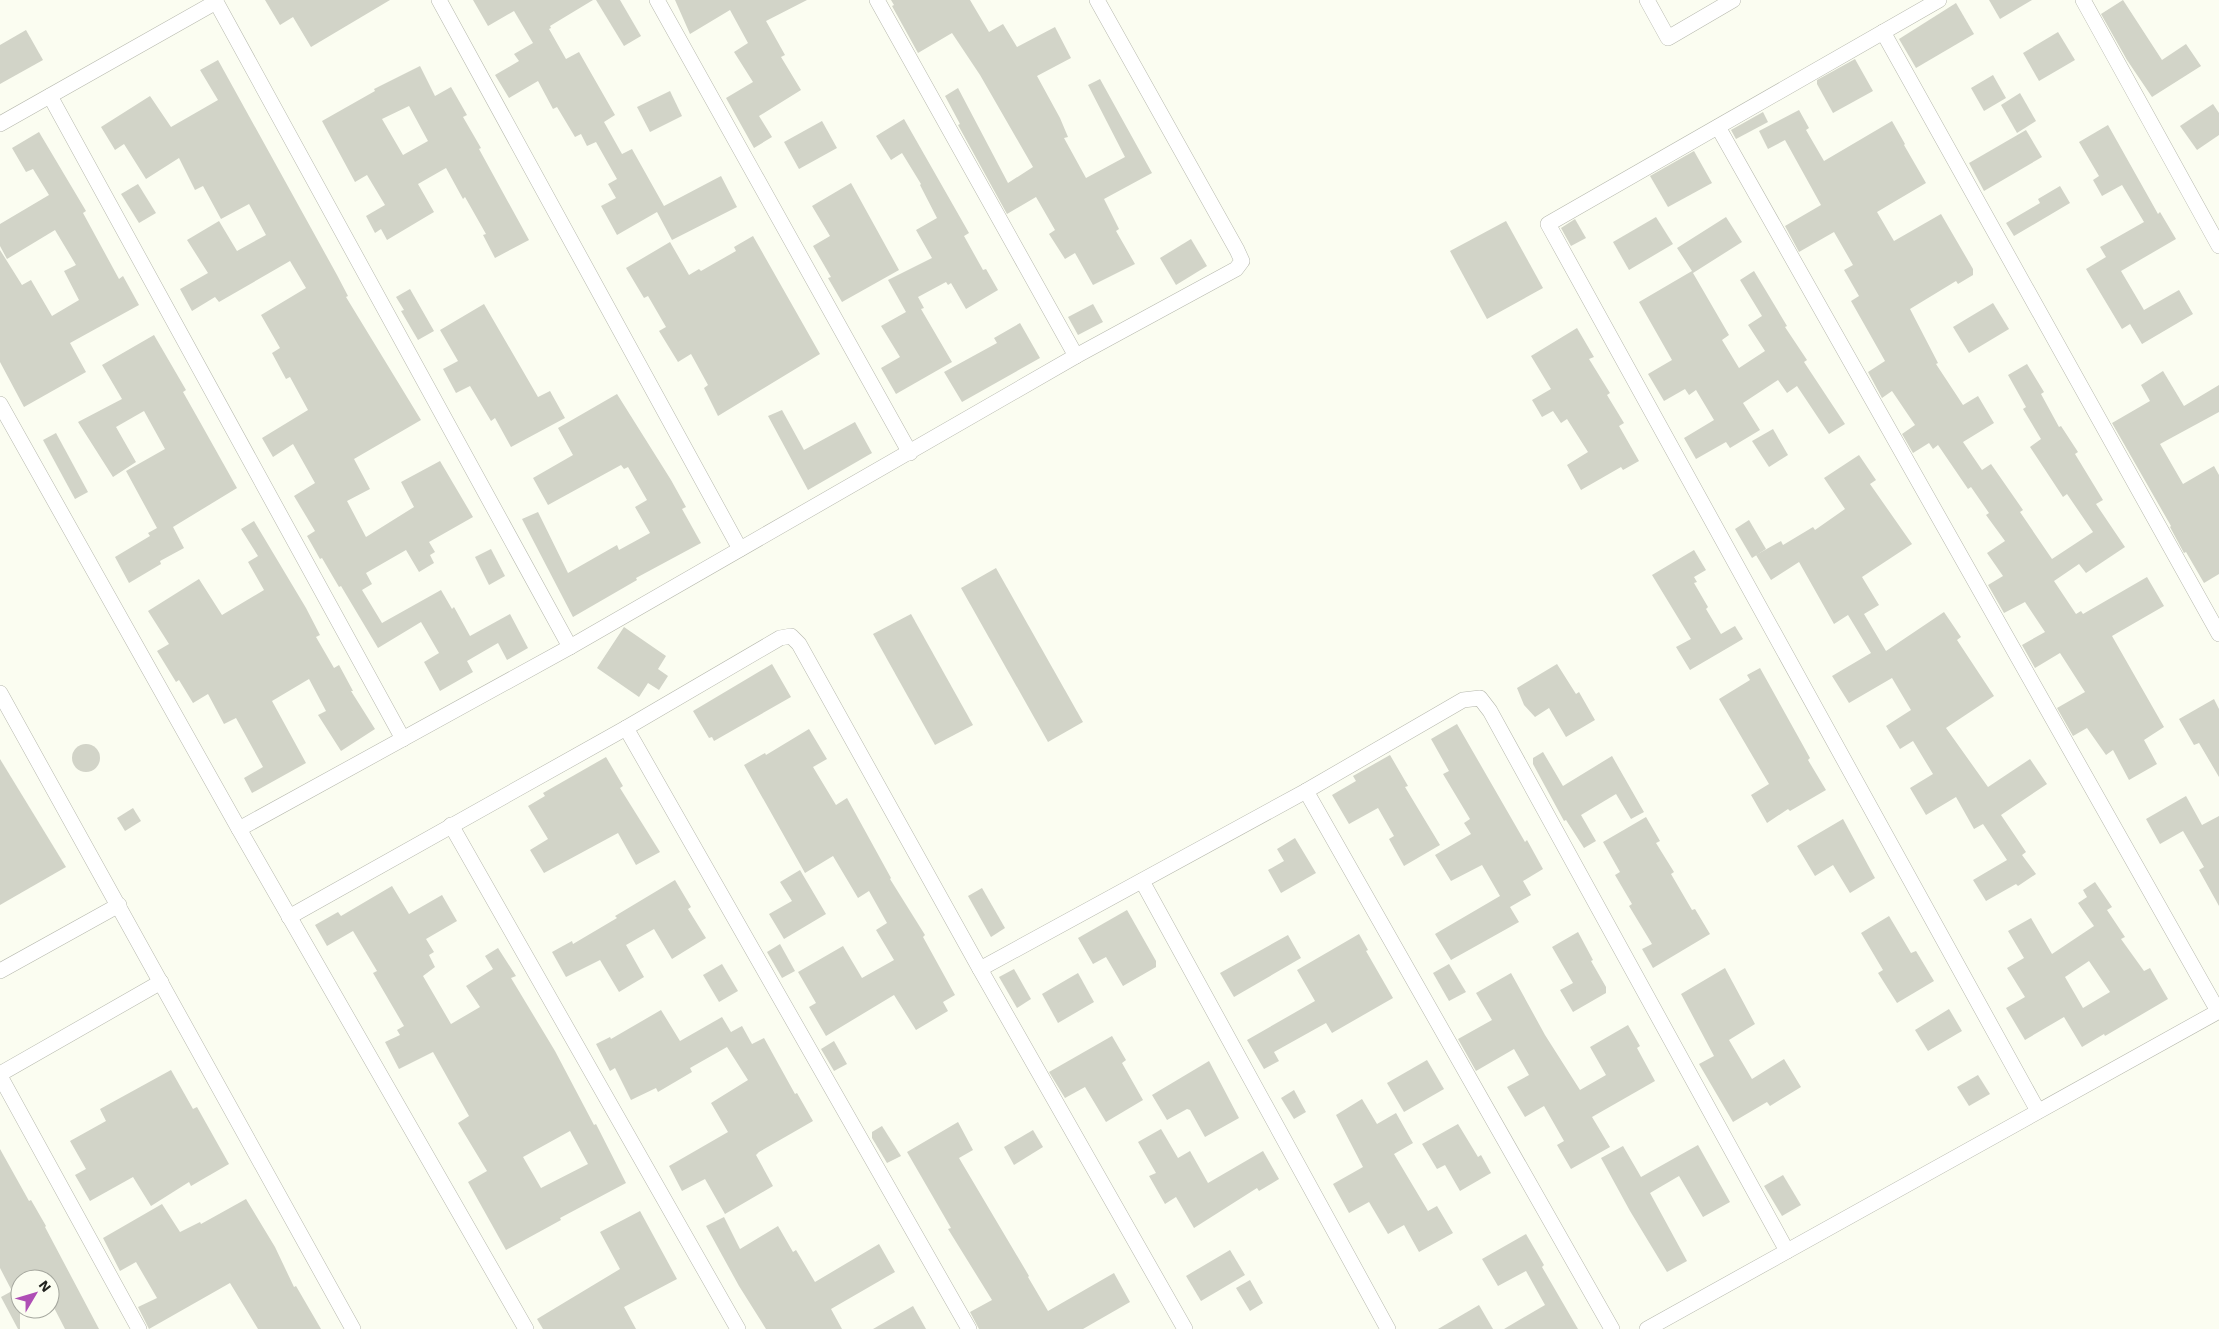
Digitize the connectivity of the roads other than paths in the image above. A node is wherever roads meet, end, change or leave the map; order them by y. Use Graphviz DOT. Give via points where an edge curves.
graph roads {
  1 [pos="439,0"];
  2 [pos="657,0"];
  3 [pos="877,0"];
  4 [pos="1097,0"];
  5 [pos="1647,0"];
  6 [pos="1733,0"];
  7 [pos="1939,0"];
  8 [pos="2083,0"];
  9 [pos="216,1"];
  10 [pos="1883,32"];
  11 [pos="50,96"];
  12 [pos="0,124"];
  13 [pos="1718,127"];
  14 [pos="2219,246"];
  15 [pos="1076,356"];
  16 [pos="0,404"];
  17 [pos="910,453"];
  18 [pos="740,549"];
  19 [pos="2219,634"];
  20 [pos="570,647"];
  21 [pos="0,693"];
  22 [pos="626,728"];
  23 [pos="403,739"];
  24 [pos="1306,791"];
  25 [pos="451,825"];
  26 [pos="238,829"];
  27 [pos="1142,881"];
  28 [pos="119,905"];
  29 [pos="289,917"];
  30 [pos="980,969"];
  31 [pos="0,971"];
  32 [pos="161,982"];
  33 [pos="2219,1011"];
  34 [pos="0,1075"];
  35 [pos="2038,1112"];
  36 [pos="1787,1251"];
  37 [pos="138,1329"];
  38 [pos="353,1329"];
  39 [pos="526,1329"];
  40 [pos="738,1329"];
  41 [pos="968,1329"];
  42 [pos="1186,1329"];
  43 [pos="1388,1329"];
  44 [pos="1612,1329"];
  45 [pos="1647,1329"];
  1 -- 18 [label="street"];
  2 -- 17 [label="street"];
  3 -- 15 [label="street"];
  4 -- 15 [label="street" via="1242,261 1236,268"];
  5 -- 6 [label="street" via="1668,38"];
  7 -- 10 [label="street"];
  8 -- 14 [label="street"];
  9 -- 11 [label="street"];
  9 -- 20 [label="street"];
  10 -- 13 [label="street"];
  10 -- 19 [label="street"];
  11 -- 12 [label="street"];
  11 -- 23 [label="street"];
  13 -- 33 [label="street"];
  13 -- 35 [label="street" via="1548,224"];
  15 -- 17 [label="street"];
  16 -- 26 [label="street"];
  17 -- 18 [label="street"];
  18 -- 20 [label="street"];
  20 -- 23 [label="street"];
  21 -- 28 [label="street"];
  22 -- 25 [label="street"];
  22 -- 30 [label="street" via="780,638 791,636 799,644"];
  22 -- 41 [label="street"];
  23 -- 26 [label="street"];
  24 -- 27 [label="street"];
  24 -- 36 [label="street" via="1463,700 1480,698"];
  24 -- 44 [label="street"];
  25 -- 29 [label="street"];
  25 -- 40 [label="street"];
  26 -- 29 [label="street"];
  27 -- 30 [label="street"];
  27 -- 43 [label="street"];
  28 -- 31 [label="street"];
  28 -- 32 [label="street"];
  29 -- 39 [label="street"];
  30 -- 42 [label="street"];
  32 -- 34 [label="street"];
  32 -- 38 [label="street"];
  33 -- 35 [label="street"];
  34 -- 37 [label="street"];
  35 -- 36 [label="street"];
  36 -- 45 [label="street"];
}
